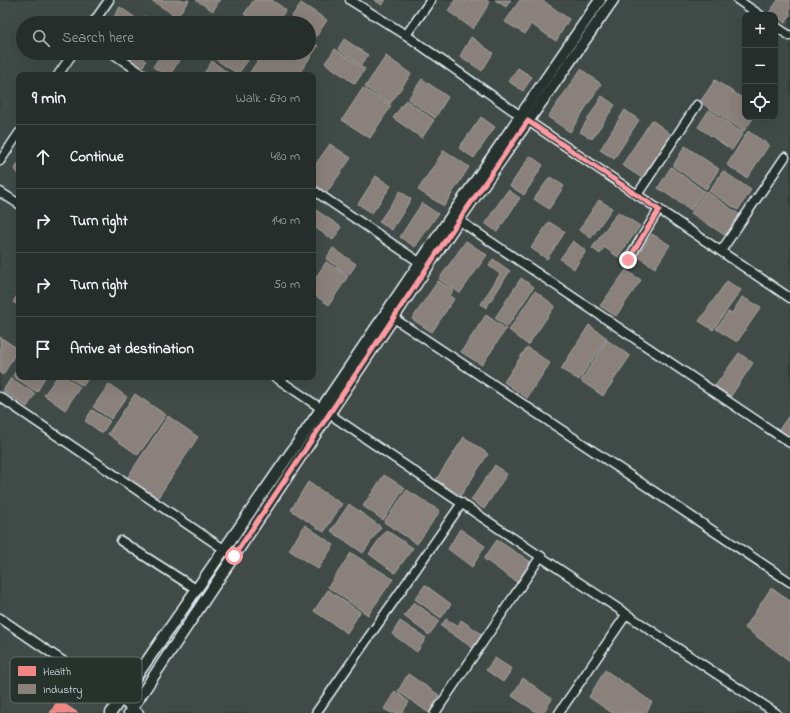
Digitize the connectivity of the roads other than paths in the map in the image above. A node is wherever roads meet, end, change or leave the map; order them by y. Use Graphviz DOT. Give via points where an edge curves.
graph roads {
  1 [pos="109,0"];
  2 [pos="350,0"];
  3 [pos="432,0"];
  4 [pos="600,0"];
  5 [pos="613,0"];
  6 [pos="738,0"];
  7 [pos="756,12"];
  8 [pos="98,16"];
  9 [pos="778,28"];
  10 [pos="586,29"];
  11 [pos="406,35"];
  12 [pos="790,36"];
  13 [pos="68,60"];
  14 [pos="122,60"];
  15 [pos="60,72"];
  16 [pos="140,72"];
  17 [pos="697,105"];
  18 [pos="524,118"];
  19 [pos="16,137"];
  20 [pos="785,157"];
  21 [pos="0,161"];
  22 [pos="0,192"];
  23 [pos="316,192"];
  24 [pos="637,195"];
  25 [pos="16,202"];
  26 [pos="659,210"];
  27 [pos="456,218"];
  28 [pos="721,251"];
  29 [pos="628,260"];
  30 [pos="424,265"];
  31 [pos="790,298"];
  32 [pos="390,315"];
  33 [pos="278,380"];
  34 [pos="0,397"];
  35 [pos="325,411"];
  36 [pos="790,443"];
  37 [pos="462,503"];
  38 [pos="241,523"];
  39 [pos="252,530"];
  40 [pos="121,541"];
  41 [pos="223,549"];
  42 [pos="234,556"];
  43 [pos="541,556"];
  44 [pos="790,582"];
  45 [pos="196,589"];
  46 [pos="626,615"];
  47 [pos="0,618"];
  48 [pos="57,657"];
  49 [pos="142,668"];
  50 [pos="142,699"];
  51 [pos="118,703"];
  52 [pos="124,703"];
  53 [pos="134,711"];
  54 [pos="110,713"];
  55 [pos="316,713"];
  56 [pos="435,713"];
  57 [pos="559,713"];
  58 [pos="776,713"];
  1 -- 8 [label="street"];
  2 -- 11 [label="street"];
  3 -- 11 [label="street"];
  4 -- 10 [label="main road"];
  5 -- 10 [label="main road"];
  6 -- 7 [label="street"];
  9 -- 12 [label="street"];
  10 -- 18 [label="main road"];
  11 -- 18 [label="street"];
  13 -- 15 [label="street"];
  14 -- 16 [label="street"];
  17 -- 24 [label="street"];
  18 -- 24 [label="street"];
  18 -- 27 [label="main road"];
  19 -- 21 [label="street"];
  20 -- 28 [label="street"];
  22 -- 25 [label="street"];
  23 -- 30 [label="street"];
  24 -- 26 [label="street"];
  26 -- 28 [label="street"];
  26 -- 29 [label="street"];
  27 -- 30 [label="main road"];
  27 -- 36 [label="street"];
  28 -- 31 [label="street"];
  30 -- 32 [label="main road"];
  32 -- 35 [label="main road"];
  32 -- 44 [label="street"];
  33 -- 35 [label="street"];
  34 -- 41 [label="street"];
  35 -- 37 [label="street"];
  35 -- 38 [label="main road"];
  35 -- 39 [label="main road"];
  37 -- 43 [label="street"];
  37 -- 55 [label="street"];
  38 -- 39 [label="main road"];
  38 -- 41 [label="main road"];
  39 -- 42 [label="main road"];
  40 -- 45 [label="street"];
  41 -- 42 [label="street"];
  41 -- 45 [label="main road"];
  42 -- 50 [label="main road"];
  43 -- 46 [label="street"];
  43 -- 56 [label="street"];
  45 -- 49 [label="main road"];
  46 -- 57 [label="street"];
  46 -- 58 [label="street"];
  47 -- 48 [label="street"];
  51 -- 54 [label="main road"];
  52 -- 53 [label="street"];
}
